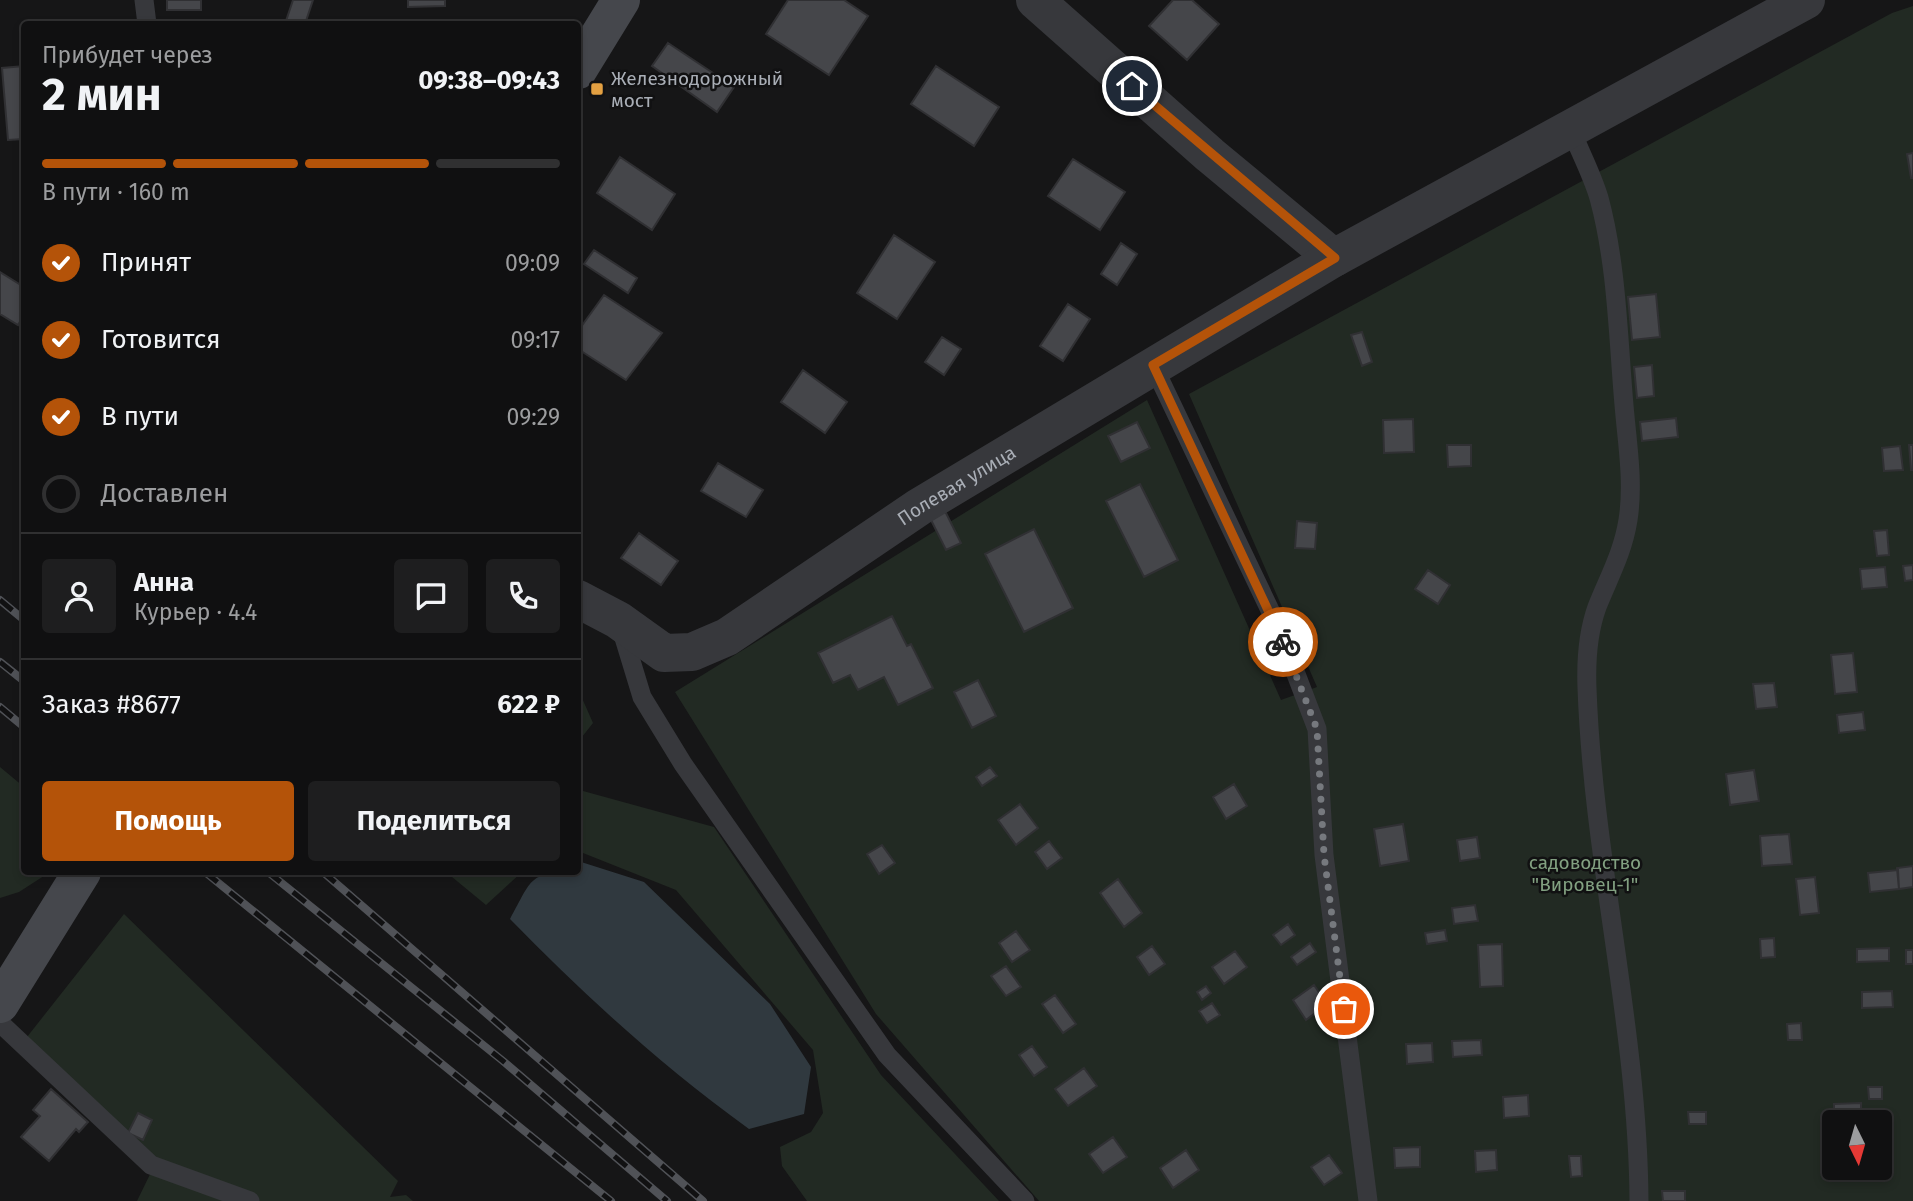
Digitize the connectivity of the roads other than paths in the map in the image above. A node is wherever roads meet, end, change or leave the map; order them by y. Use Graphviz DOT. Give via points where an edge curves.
graph roads {
  1 [pos="145,0"];
  2 [pos="621,0"];
  3 [pos="1035,0"];
  4 [pos="1806,0"];
  5 [pos="146,21"];
  6 [pos="581,65"];
  7 [pos="1570,127"];
  8 [pos="1335,258"];
  9 [pos="1153,365"];
  10 [pos="581,601"];
  11 [pos="618,620"];
  12 [pos="80,875"];
  13 [pos="0,1004"];
  14 [pos="0,1023"];
  15 [pos="250,1201"];
  16 [pos="1025,1201"];
  17 [pos="1367,1201"];
  18 [pos="1639,1201"];
  1 -- 5 [label="lane"];
  2 -- 6 [label="main road"];
  3 -- 8 [label="street"];
  4 -- 7 [label="street, Полевая улица"];
  7 -- 8 [label="street, Полевая улица"];
  7 -- 18 [label="lane" via="1599,197 1614,284 1630,481 1629,518 1619,560 1596,609 1586,685 1591,764 1639,1162"];
  8 -- 9 [label="street, Полевая улица"];
  9 -- 11 [label="street, Полевая улица" via="919,507 727,637 692,652 664,653"];
  9 -- 17 [label="lane" via="1278,627 1317,729 1324,855"];
  10 -- 11 [label="street, Полевая улица"];
  11 -- 16 [label="lane" via="642,697 887,1055"];
  12 -- 13 [label="main road"];
  14 -- 15 [label="lane" via="151,1165"];
}
